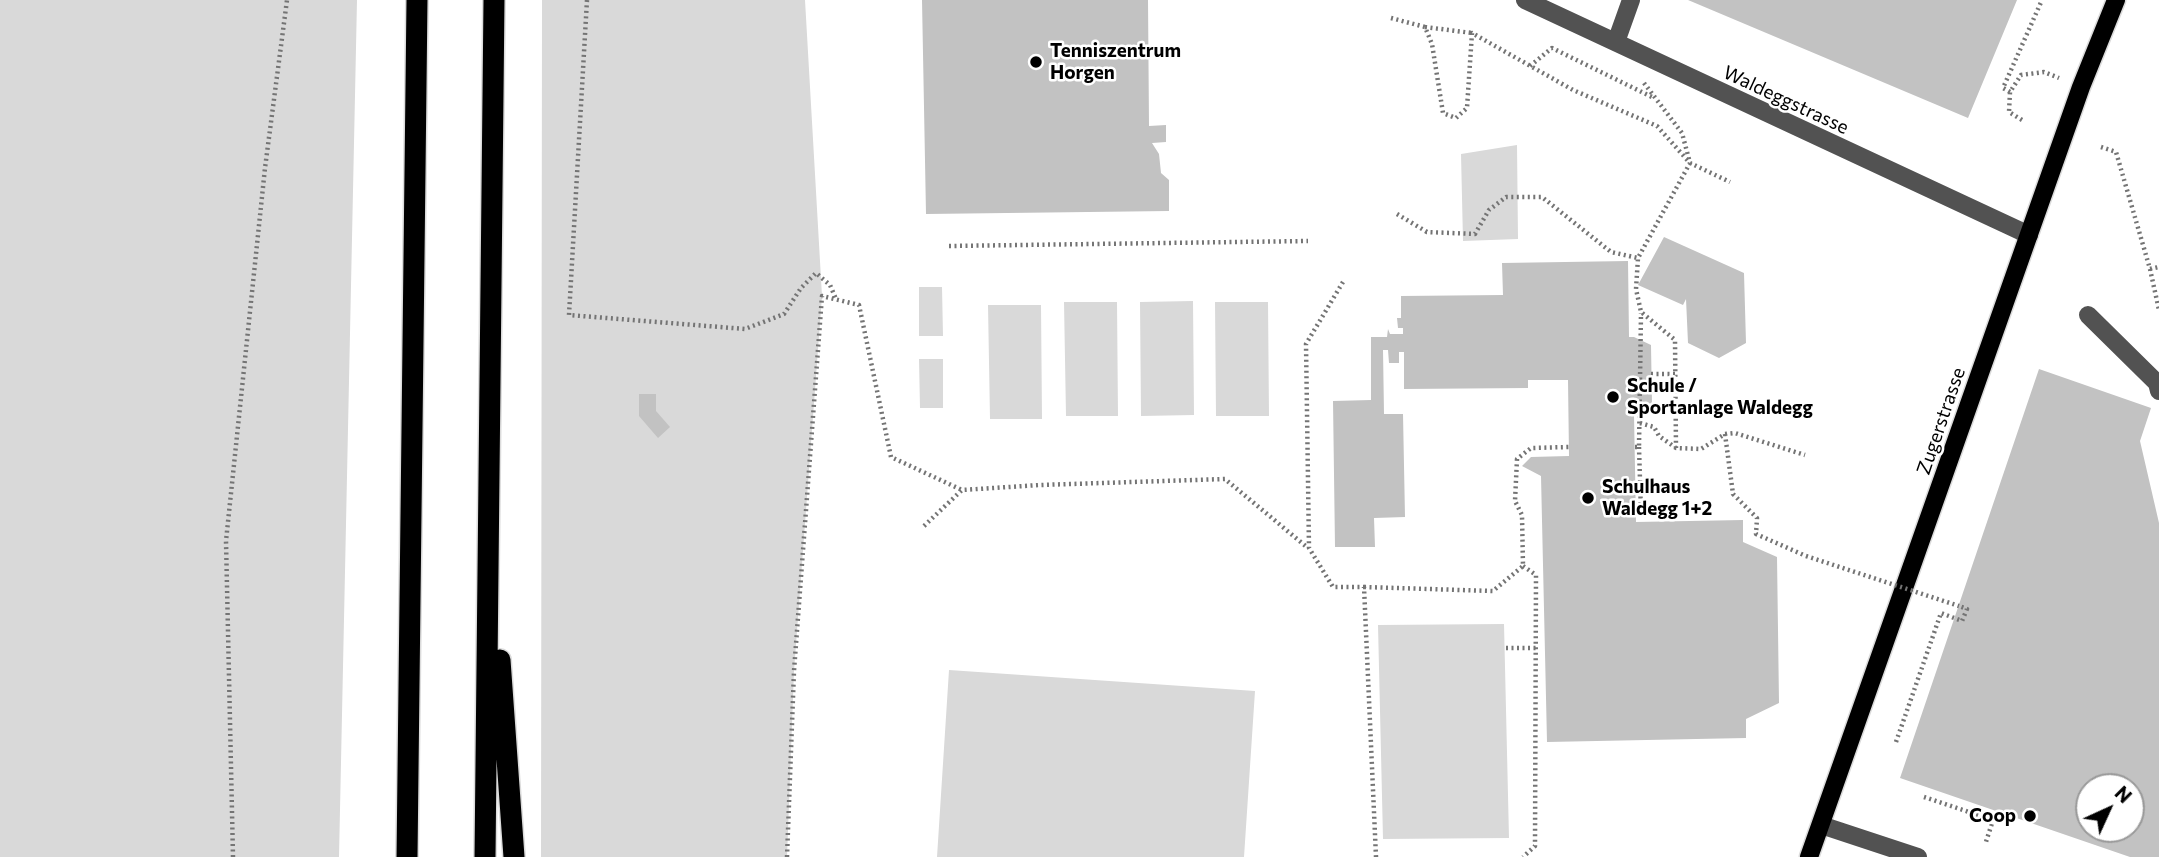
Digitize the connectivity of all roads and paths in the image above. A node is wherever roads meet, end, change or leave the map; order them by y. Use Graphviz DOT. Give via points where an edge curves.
graph roads {
  1 [pos="287,0"];
  2 [pos="417,0"];
  3 [pos="494,0"];
  4 [pos="587,0"];
  5 [pos="1525,0"];
  6 [pos="1631,0"];
  7 [pos="2042,0"];
  8 [pos="2116,0"];
  9 [pos="1391,18"];
  10 [pos="1425,27"];
  11 [pos="1472,33"];
  12 [pos="1616,42"];
  13 [pos="1531,66"];
  14 [pos="1641,78"];
  15 [pos="2081,87"];
  16 [pos="2010,92"];
  17 [pos="1654,98"];
  18 [pos="2022,120"];
  19 [pos="2101,147"];
  20 [pos="1690,163"];
  21 [pos="1730,182"];
  22 [pos="1397,214"];
  23 [pos="2029,235"];
  24 [pos="1308,242"];
  25 [pos="949,246"];
  26 [pos="1638,258"];
  27 [pos="2159,267"];
  28 [pos="2150,269"];
  29 [pos="1343,282"];
  30 [pos="836,299"];
  31 [pos="2159,310"];
  32 [pos="1641,312"];
  33 [pos="2088,315"];
  34 [pos="1651,374"];
  35 [pos="1676,374"];
  36 [pos="2159,391"];
  37 [pos="1640,423"];
  38 [pos="1724,435"];
  39 [pos="1569,447"];
  40 [pos="1676,448"];
  41 [pos="1805,455"];
  42 [pos="961,490"];
  43 [pos="489,504"];
  44 [pos="1642,513"];
  45 [pos="923,526"];
  46 [pos="1308,548"];
  47 [pos="1522,566"];
  48 [pos="1364,587"];
  49 [pos="1506,648"];
  50 [pos="1536,648"];
  51 [pos="1896,742"];
  52 [pos="1924,797"];
  53 [pos="1821,825"];
  54 [pos="1985,845"];
  55 [pos="233,857"];
  56 [pos="407,857"];
  57 [pos="485,857"];
  58 [pos="513,857"];
  59 [pos="787,857"];
  60 [pos="1376,857"];
  61 [pos="1523,857"];
  62 [pos="1809,857"];
  63 [pos="1918,857"];
  1 -- 55 [label="path" via="226,541"];
  2 -- 56 [label="highway"];
  3 -- 43 [label="highway"];
  4 -- 30 [label="path" via="569,315 745,328 784,314 816,273 830,285"];
  5 -- 12 [label="street, Waldeggstrasse"];
  6 -- 12 [label="street"];
  7 -- 16 [label="path" via="2003,88"];
  8 -- 15 [label="main road, Zugerstrasse"];
  9 -- 10 [label="path"];
  10 -- 11 [label="path"];
  10 -- 11 [label="path" via="1443,113 1456,118 1467,108"];
  11 -- 13 [label="path"];
  12 -- 23 [label="street, Waldeggstrasse"];
  13 -- 17 [label="path" via="1552,48"];
  13 -- 20 [label="path" via="1573,90 1657,126"];
  14 -- 17 [label="path"];
  15 -- 16 [label="path" via="2044,72 2021,75"];
  15 -- 23 [label="main road, Zugerstrasse"];
  16 -- 18 [label="path" via="2009,112"];
  17 -- 20 [label="path" via="1682,133"];
  19 -- 28 [label="path" via="2116,152"];
  20 -- 21 [label="path"];
  20 -- 26 [label="path"];
  22 -- 26 [label="path" via="1427,232 1475,234 1489,210 1506,197 1542,197 1611,252"];
  23 -- 53 [label="main road, Zugerstrasse"];
  24 -- 25 [label="path"];
  26 -- 32 [label="path" via="1636,289"];
  27 -- 28 [label="path"];
  28 -- 31 [label="path"];
  29 -- 46 [label="path" via="1306,344"];
  30 -- 42 [label="path" via="859,305 891,457"];
  30 -- 59 [label="path" via="822,296 794,671"];
  32 -- 35 [label="path" via="1675,340"];
  32 -- 37 [label="path"];
  33 -- 36 [label="street" via="2157,383"];
  34 -- 35 [label="path"];
  35 -- 40 [label="path"];
  37 -- 40 [label="path" via="1654,427"];
  37 -- 44 [label="path" via="1637,447"];
  38 -- 40 [label="path" via="1701,449"];
  38 -- 41 [label="path" via="1735,433"];
  38 -- 51 [label="path, bridge" via="1733,494 1756,519 1756,534 1806,556 1966,609 1962,621 1941,614"];
  39 -- 47 [label="path" via="1531,448 1517,459 1515,501 1521,515"];
  42 -- 45 [label="path"];
  42 -- 46 [label="path" via="1224,479"];
  43 -- 57 [label="highway"];
  43 -- 58 [label="highway"];
  46 -- 48 [label="path" via="1333,587"];
  47 -- 48 [label="path" via="1493,592"];
  47 -- 50 [label="path" via="1536,575"];
  48 -- 60 [label="path"];
  49 -- 50 [label="path"];
  50 -- 61 [label="path" via="1535,846"];
  52 -- 54 [label="path" via="1993,820"];
  53 -- 62 [label="main road, Zugerstrasse"];
  53 -- 63 [label="street"];
}
